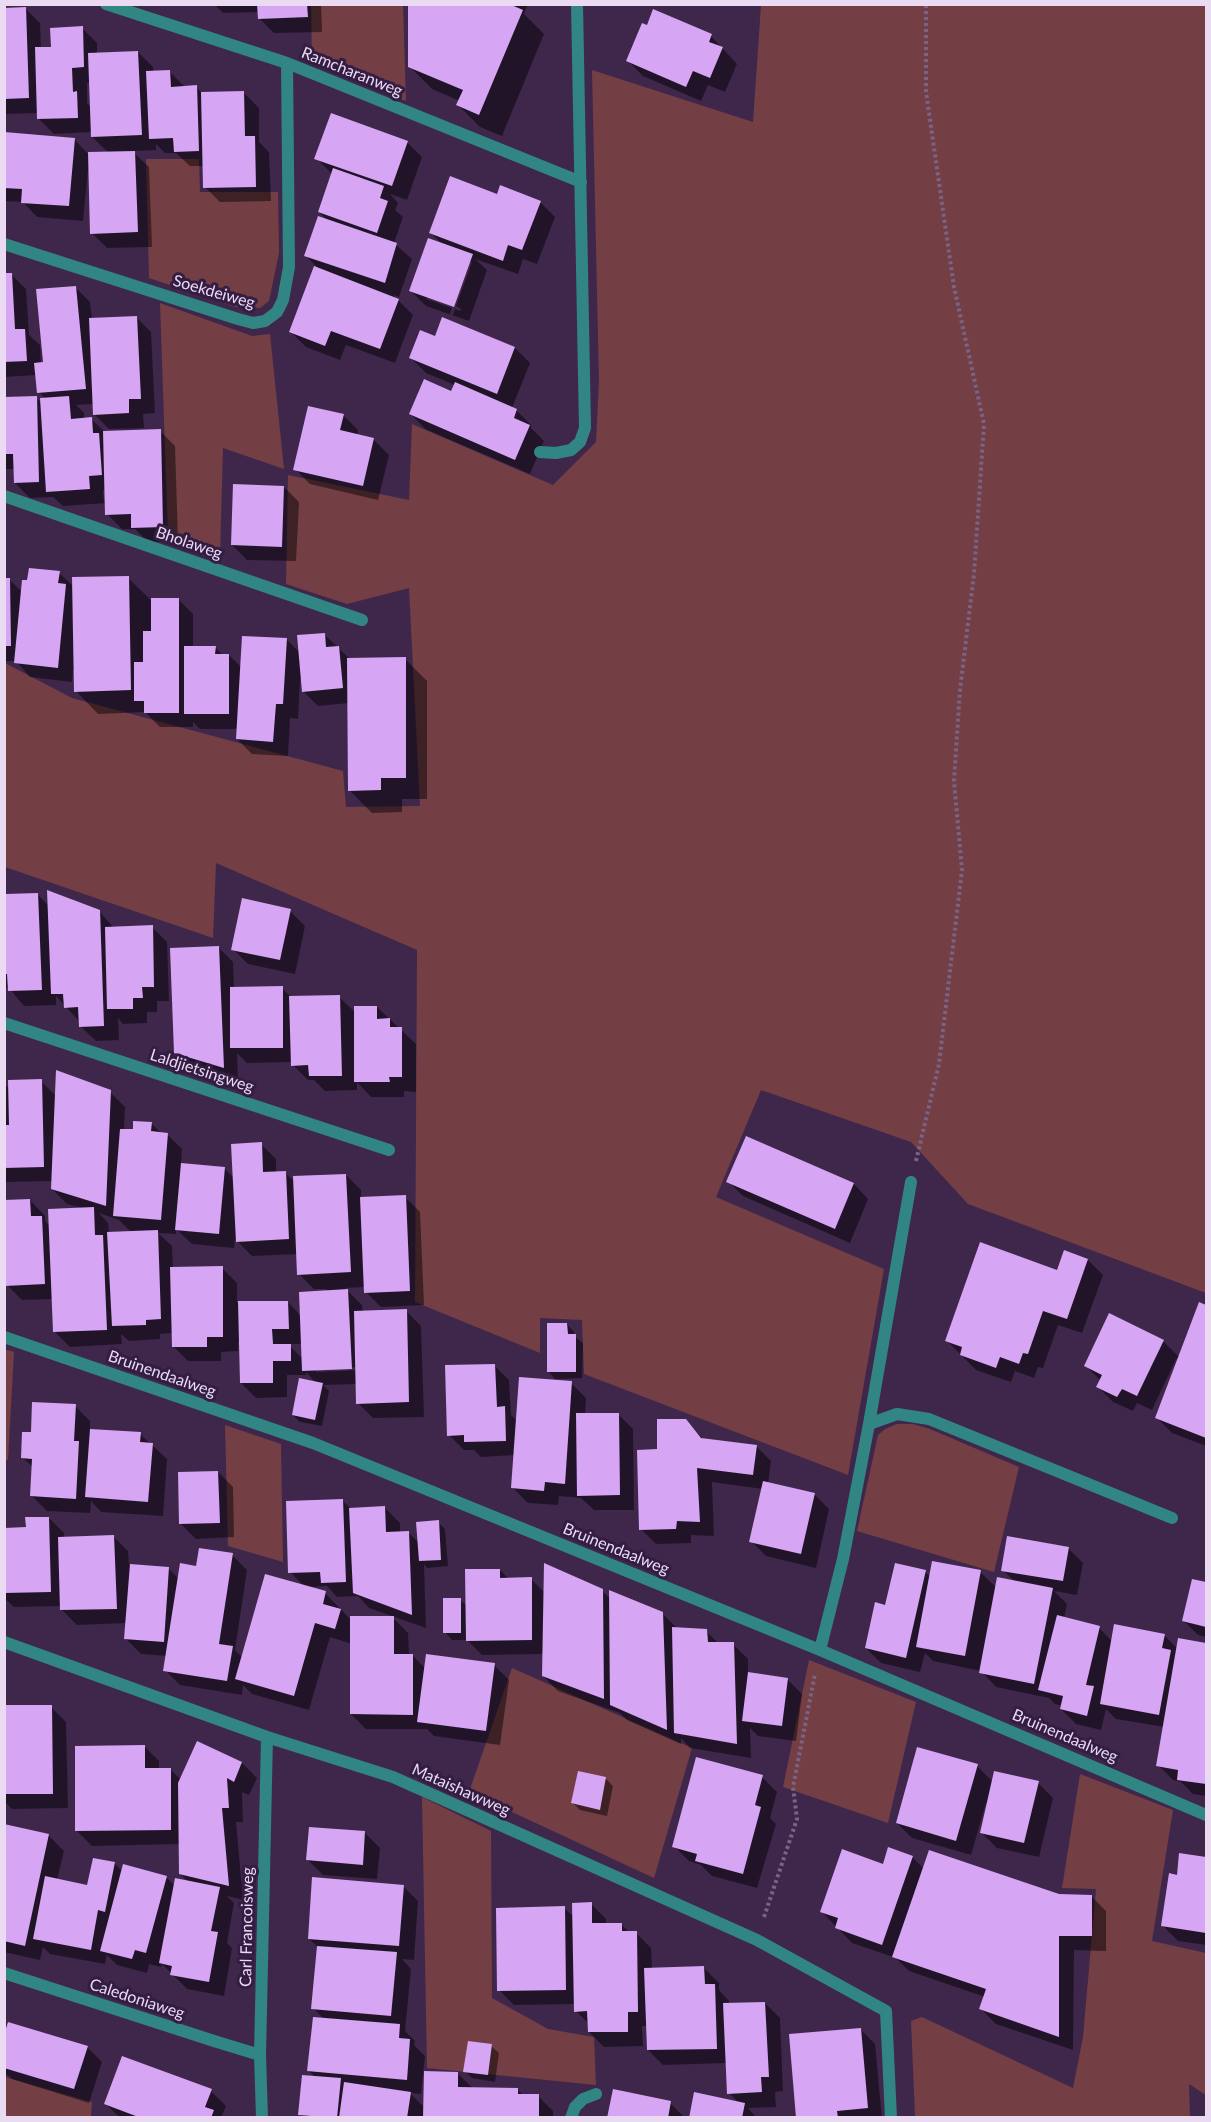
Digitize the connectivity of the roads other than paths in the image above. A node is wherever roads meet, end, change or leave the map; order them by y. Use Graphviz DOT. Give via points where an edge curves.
graph roads {
  1 [pos="106,4"];
  2 [pos="576,4"];
  3 [pos="287,63"];
  4 [pos="581,182"];
  5 [pos="4,244"];
  6 [pos="540,452"];
  7 [pos="4,496"];
  8 [pos="362,620"];
  9 [pos="4,1023"];
  10 [pos="389,1150"];
  11 [pos="911,1182"];
  12 [pos="4,1337"];
  13 [pos="869,1424"];
  14 [pos="1172,1518"];
  15 [pos="4,1642"];
  16 [pos="820,1650"];
  17 [pos="267,1737"];
  18 [pos="1206,1815"];
  19 [pos="4,1973"];
  20 [pos="260,2055"];
  21 [pos="596,2094"];
  22 [pos="262,2118"];
  23 [pos="571,2118"];
  24 [pos="891,2118"];
  1 -- 3 [label="street, Ramcharanweg"];
  2 -- 4 [label="street"];
  3 -- 4 [label="street, Ramcharanweg"];
  3 -- 5 [label="street, Soekdeiweg" via="289,267 283,300 277,312 265,321 238,320"];
  4 -- 6 [label="street" via="585,428 580,442 571,450"];
  7 -- 8 [label="street, Bholaweg"];
  9 -- 10 [label="street, Laldjietsingweg"];
  11 -- 13 [label="street"];
  12 -- 16 [label="street, Bruinendaalweg" via="313,1443"];
  13 -- 14 [label="street" via="897,1414 929,1419"];
  13 -- 16 [label="street" via="843,1559"];
  15 -- 17 [label="street, Mataishawweg"];
  16 -- 18 [label="street, Bruinendaalweg"];
  17 -- 20 [label="street, Carl Francoisweg"];
  17 -- 24 [label="street, Mataishawweg" via="393,1777 757,1940 886,2011"];
  19 -- 20 [label="street, Caledoniaweg"];
  20 -- 22 [label="street, Carl Francoisweg"];
  21 -- 23 [label="street" via="583,2099"];
}
